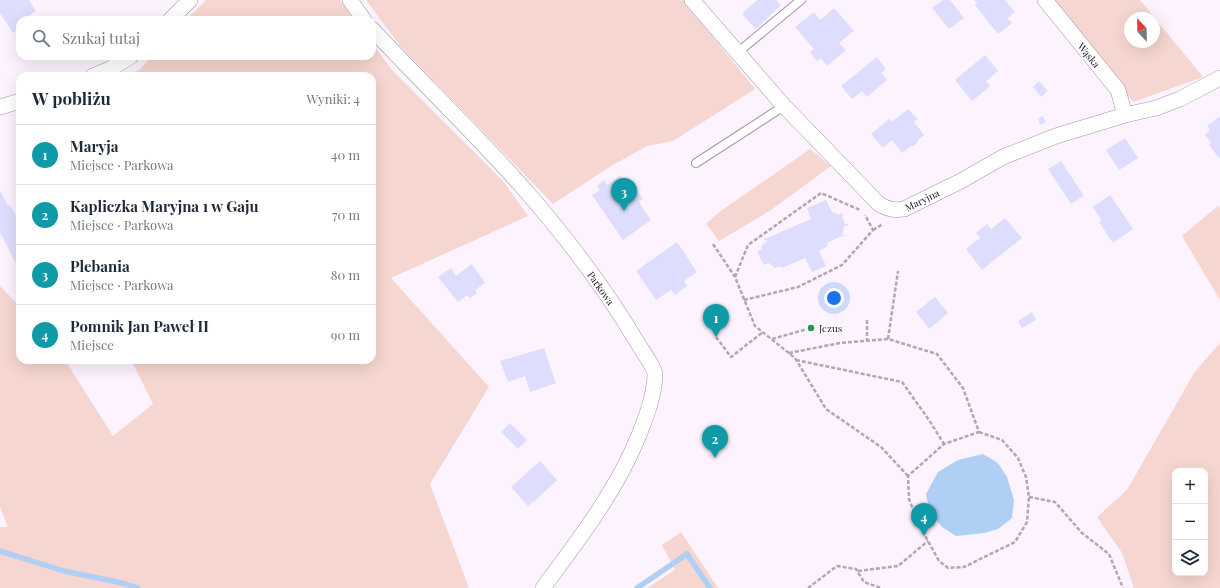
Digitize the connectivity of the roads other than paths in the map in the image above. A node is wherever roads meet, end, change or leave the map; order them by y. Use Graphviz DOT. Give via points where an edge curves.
graph roads {
  1 [pos="190,0"];
  2 [pos="350,0"];
  3 [pos="692,0"];
  4 [pos="800,0"];
  5 [pos="1045,0"];
  6 [pos="174,16"];
  7 [pos="361,16"];
  8 [pos="376,32"];
  9 [pos="737,53"];
  10 [pos="125,60"];
  11 [pos="103,72"];
  12 [pos="1220,78"];
  13 [pos="16,102"];
  14 [pos="784,106"];
  15 [pos="0,107"];
  16 [pos="1125,115"];
  17 [pos="696,163"];
  18 [pos="543,588"];
  1 -- 6 [label="street"];
  2 -- 7 [label="street"];
  3 -- 9 [label="street, Maryjna"];
  4 -- 9 [label="lane"];
  5 -- 16 [label="street, Wąska" via="1118,90"];
  8 -- 18 [label="street, Parkowa" via="478,138 553,222 623,320 655,372 650,409 631,454 598,513"];
  9 -- 14 [label="street, Maryjna"];
  10 -- 11 [label="street"];
  12 -- 16 [label="street, Maryjna" via="1180,99"];
  13 -- 15 [label="street"];
  14 -- 16 [label="street, Maryjna" via="879,204 898,211 955,184 1003,157 1056,136"];
  14 -- 17 [label="lane"];
}
